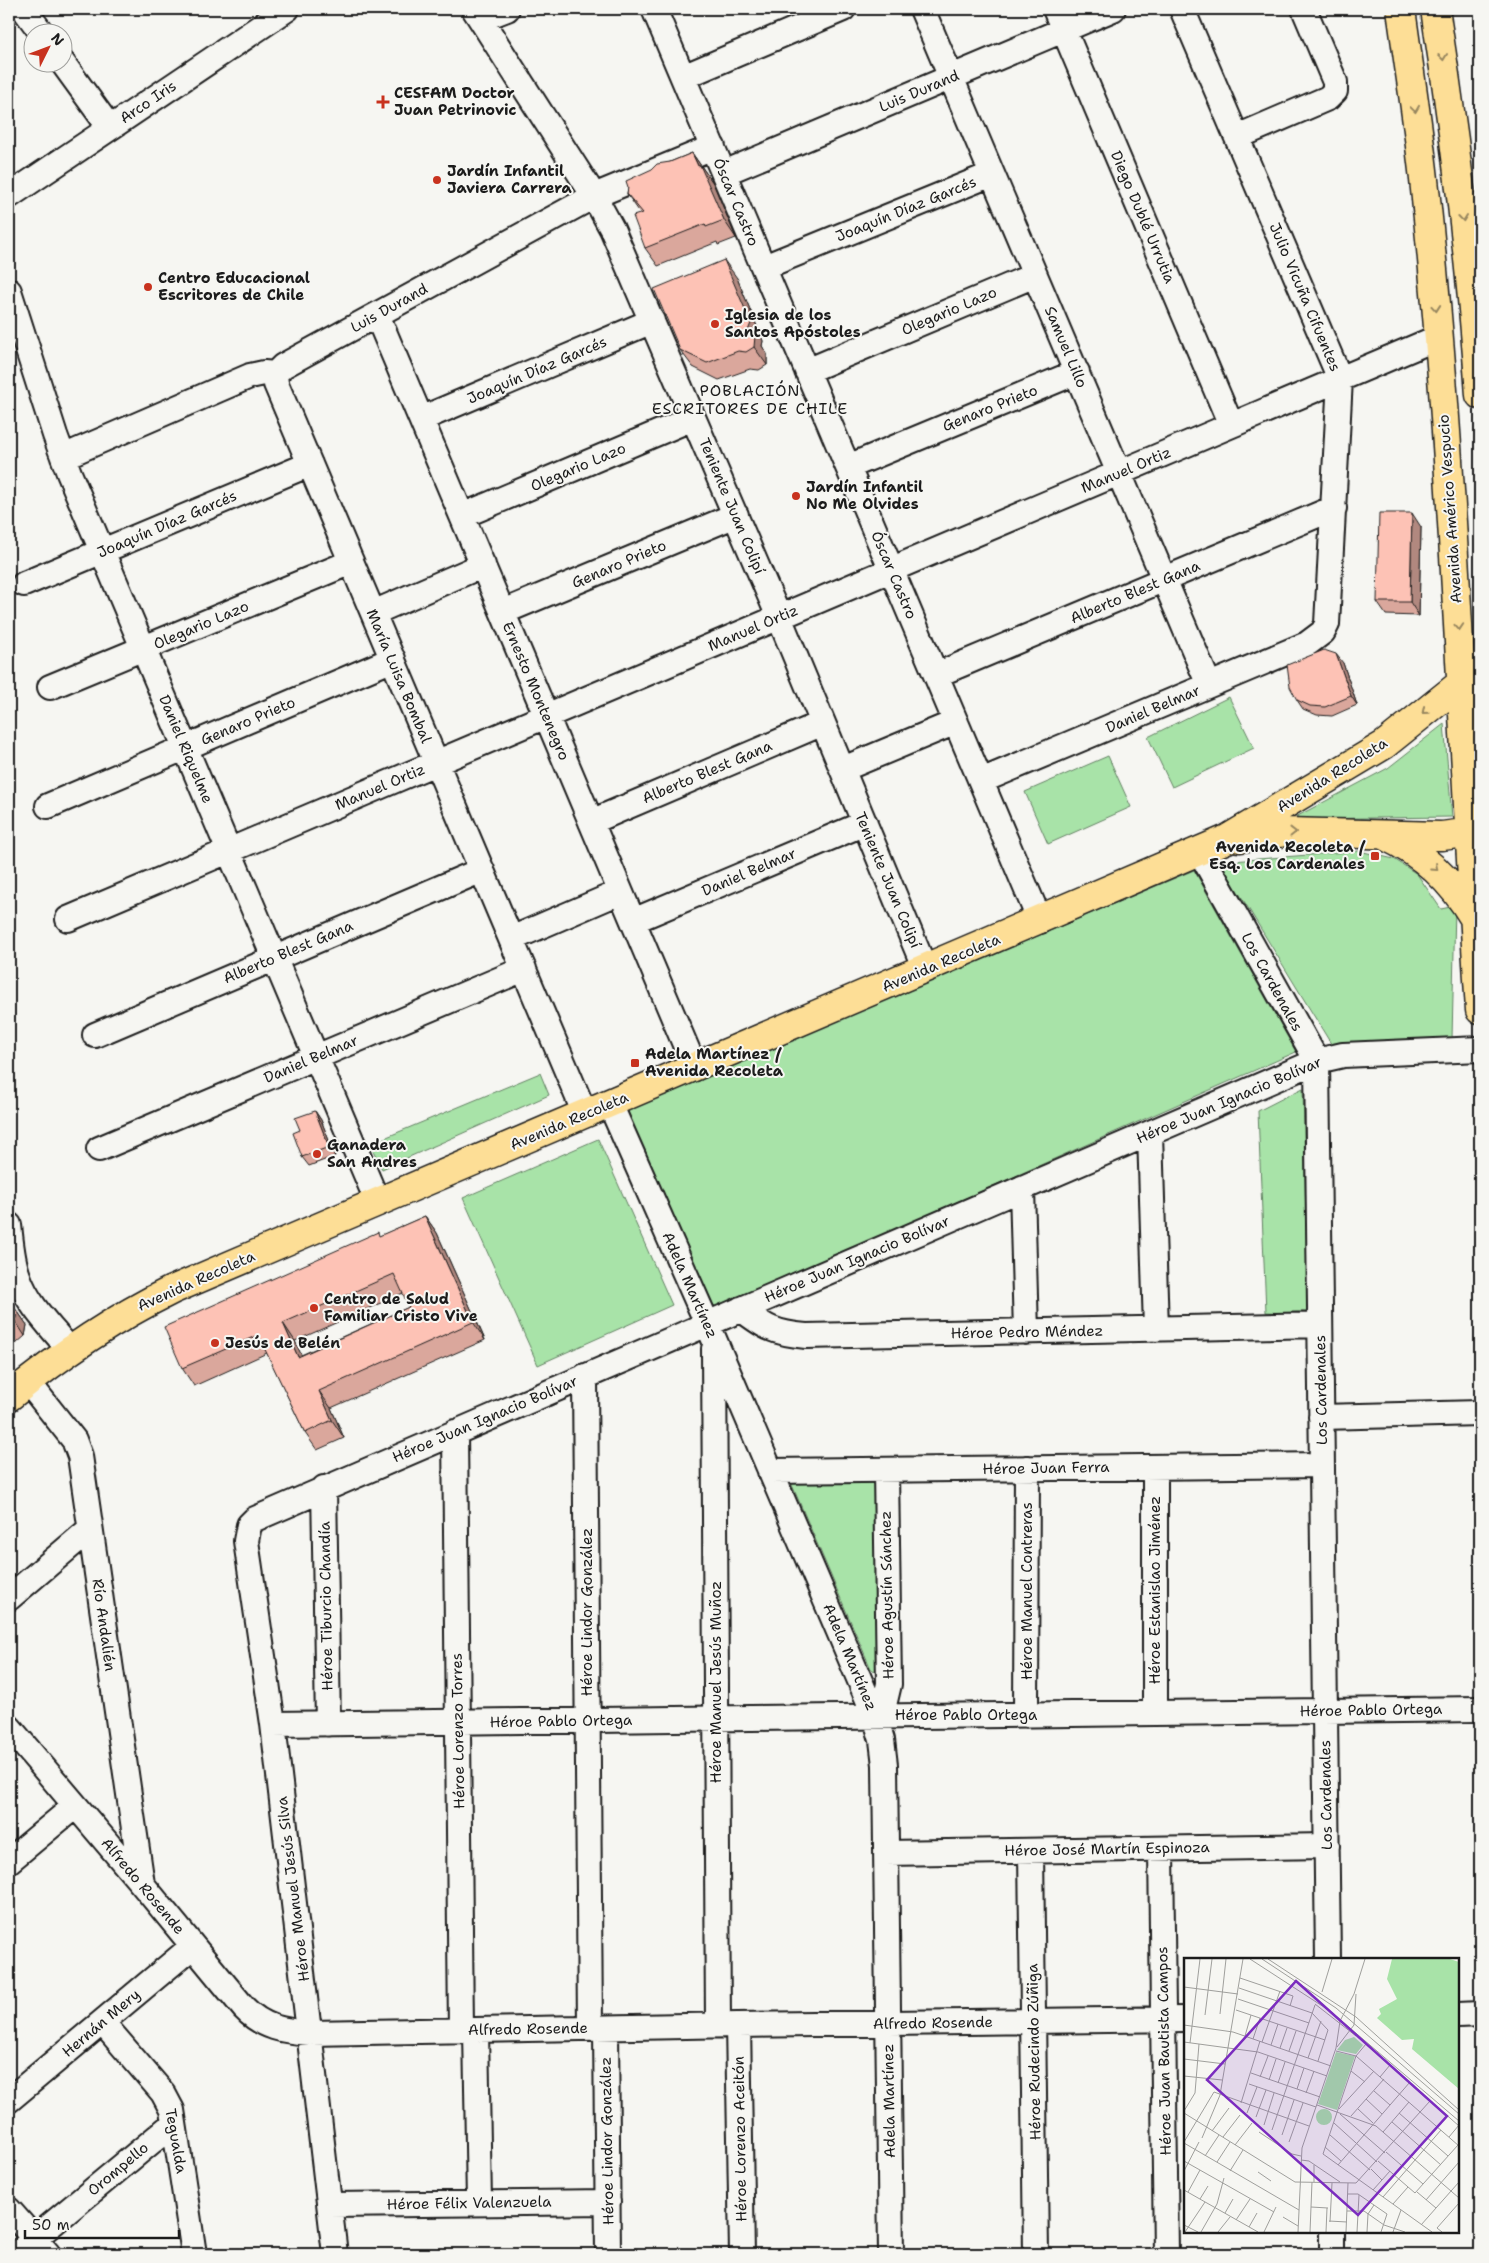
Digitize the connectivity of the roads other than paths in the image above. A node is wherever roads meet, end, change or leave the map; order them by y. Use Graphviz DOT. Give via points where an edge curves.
graph roads {
  1 [pos="24,9"];
  2 [pos="287,9"];
  3 [pos="506,9"];
  4 [pos="654,9"];
  5 [pos="843,9"];
  6 [pos="922,9"];
  7 [pos="1113,9"];
  8 [pos="1182,9"];
  9 [pos="1304,9"];
  10 [pos="1400,9"];
  11 [pos="1436,9"];
  12 [pos="478,14"];
  13 [pos="258,17"];
  14 [pos="1060,19"];
  15 [pos="34,22"];
  16 [pos="69,72"];
  17 [pos="683,77"];
  18 [pos="952,78"];
  19 [pos="110,128"];
  20 [pos="1237,137"];
  21 [pos="713,147"];
  22 [pos="724,173"];
  23 [pos="992,174"];
  24 [pos="9,196"];
  25 [pos="594,196"];
  26 [pos="764,267"];
  27 [pos="1035,275"];
  28 [pos="9,291"];
  29 [pos="377,315"];
  30 [pos="652,321"];
  31 [pos="1438,337"];
  32 [pos="808,372"];
  33 [pos="1076,372"];
  34 [pos="275,374"];
  35 [pos="1340,379"];
  36 [pos="1480,394"];
  37 [pos="694,418"];
  38 [pos="421,419"];
  39 [pos="1231,425"];
  40 [pos="63,457"];
  41 [pos="310,464"];
  42 [pos="848,467"];
  43 [pos="1119,472"];
  44 [pos="1334,508"];
  45 [pos="736,515"];
  46 [pos="462,516"];
  47 [pos="103,550"];
  48 [pos="351,562"];
  49 [pos="483,565"];
  50 [pos="891,569"];
  51 [pos="1164,579"];
  52 [pos="24,584"];
  53 [pos="503,612"];
  54 [pos="373,613"];
  55 [pos="779,617"];
  56 [pos="1323,632"];
  57 [pos="144,649"];
  58 [pos="392,659"];
  59 [pos="1474,672"];
  60 [pos="936,676"];
  61 [pos="1209,685"];
  62 [pos="50,687"];
  63 [pos="546,716"];
  64 [pos="956,722"];
  65 [pos="823,723"];
  66 [pos="186,747"];
  67 [pos="436,763"];
  68 [pos="843,769"];
  69 [pos="981,781"];
  70 [pos="48,806"];
  71 [pos="591,822"];
  72 [pos="865,823"];
  73 [pos="1475,832"];
  74 [pos="1379,833"];
  75 [pos="1227,839"];
  76 [pos="229,851"];
  77 [pos="1200,852"];
  78 [pos="482,870"];
  79 [pos="620,892"];
  80 [pos="1474,918"];
  81 [pos="68,919"];
  82 [pos="633,921"];
  83 [pos="1040,921"];
  84 [pos="511,939"];
  85 [pos="275,958"];
  86 [pos="524,969"];
  87 [pos="926,969"];
  88 [pos="1480,1010"];
  89 [pos="95,1035"];
  90 [pos="1480,1049"];
  91 [pos="316,1057"];
  92 [pos="1316,1061"];
  93 [pos="695,1068"];
  94 [pos="610,1104"];
  95 [pos="585,1114"];
  96 [pos="1150,1133"];
  97 [pos="99,1149"];
  98 [pos="1022,1188"];
  99 [pos="378,1203"];
  100 [pos="9,1226"];
  101 [pos="740,1309"];
  102 [pos="1320,1326"];
  103 [pos="1156,1329"];
  104 [pos="710,1331"];
  105 [pos="1026,1332"];
  106 [pos="69,1349"];
  107 [pos="585,1376"];
  108 [pos="18,1389"];
  109 [pos="1480,1413"];
  110 [pos="1321,1417"];
  111 [pos="455,1432"];
  112 [pos="1322,1466"];
  113 [pos="1154,1467"];
  114 [pos="1027,1468"];
  115 [pos="886,1470"];
  116 [pos="770,1471"];
  117 [pos="324,1488"];
  118 [pos="249,1525"];
  119 [pos="90,1529"];
  120 [pos="9,1598"];
  121 [pos="1480,1709"];
  122 [pos="1325,1710"];
  123 [pos="1156,1713"];
  124 [pos="1026,1714"];
  125 [pos="875,1716"];
  126 [pos="716,1719"];
  127 [pos="588,1720"];
  128 [pos="458,1722"];
  129 [pos="273,1724"];
  130 [pos="328,1724"];
  131 [pos="9,1727"];
  132 [pos="76,1806"];
  133 [pos="1327,1846"];
  134 [pos="1161,1848"];
  135 [pos="1031,1851"];
  136 [pos="886,1853"];
  137 [pos="9,1861"];
  138 [pos="142,1884"];
  139 [pos="193,1946"];
  140 [pos="1328,1958"];
  141 [pos="1459,2014"];
  142 [pos="1480,2014"];
  143 [pos="1174,2019"];
  144 [pos="1033,2021"];
  145 [pos="102,2022"];
  146 [pos="888,2023"];
  147 [pos="728,2025"];
  148 [pos="598,2028"];
  149 [pos="468,2030"];
  150 [pos="310,2033"];
  151 [pos="9,2100"];
  152 [pos="174,2123"];
  153 [pos="608,2202"];
  154 [pos="479,2203"];
  155 [pos="330,2205"];
  156 [pos="9,2210"];
  157 [pos="1332,2233"];
  158 [pos="41,2247"];
  159 [pos="16,2254"];
  160 [pos="194,2254"];
  161 [pos="335,2254"];
  162 [pos="608,2254"];
  163 [pos="742,2254"];
  164 [pos="891,2254"];
  165 [pos="1036,2254"];
  166 [pos="1166,2254"];
  167 [pos="1332,2254"];
  1 -- 15 [label="street"];
  2 -- 13 [label="street, Arco Iris"];
  3 -- 12 [label="street"];
  4 -- 17 [label="street, Óscar Castro"];
  5 -- 17 [label="street"];
  6 -- 18 [label="street, Samuel Lillo"];
  7 -- 14 [label="street, Luis Durand"];
  8 -- 20 [label="street, Julio Vicuña Cifuentes"];
  9 -- 20 [label="street" via="1336,91 1328,98"];
  10 -- 31 [label="main road, Avenida Américo Vespucio, one-way" via="1425,186"];
  11 -- 36 [label="main road, one-way" via="1468,258"];
  12 -- 25 [label="street, Teniente Juan Colipí"];
  13 -- 19 [label="street, Arco Iris"];
  14 -- 18 [label="street, Luis Durand"];
  14 -- 39 [label="street, Diego Dublé Urrutia"];
  16 -- 19 [label="street"];
  17 -- 21 [label="street, Óscar Castro"];
  18 -- 22 [label="street, Luis Durand"];
  18 -- 23 [label="street, Samuel Lillo"];
  19 -- 24 [label="street, Arco Iris"];
  20 -- 35 [label="street, Julio Vicuña Cifuentes"];
  21 -- 22 [label="street, Óscar Castro"];
  21 -- 25 [label="street, Luis Durand"];
  22 -- 26 [label="street, Óscar Castro"];
  23 -- 26 [label="street, Joaquín Díaz Garcés"];
  23 -- 27 [label="street, Samuel Lillo"];
  25 -- 29 [label="street, Luis Durand"];
  25 -- 30 [label="street, Teniente Juan Colipí"];
  26 -- 32 [label="street, Óscar Castro"];
  27 -- 32 [label="street, Olegario Lazo"];
  27 -- 33 [label="street, Samuel Lillo"];
  28 -- 40 [label="street, Daniel Riquelme"];
  29 -- 34 [label="street, Luis Durand" via="283,366"];
  29 -- 38 [label="street, Ernesto Montenegro"];
  30 -- 37 [label="street, Teniente Juan Colipí"];
  30 -- 38 [label="street, Joaquín Díaz Garcés"];
  31 -- 35 [label="street, Manuel Ortiz"];
  31 -- 59 [label="main road, Avenida Américo Vespucio, one-way"];
  32 -- 42 [label="street, Óscar Castro"];
  33 -- 42 [label="street, Genaro Prieto"];
  33 -- 43 [label="street, Samuel Lillo"];
  34 -- 40 [label="street" via="250,376"];
  34 -- 41 [label="street, María Luisa Bombal" via="276,384"];
  35 -- 39 [label="street, Manuel Ortiz"];
  35 -- 44 [label="street, Julio Vicuña Cifuentes"];
  37 -- 45 [label="street, Teniente Juan Colipí"];
  37 -- 46 [label="street, Olegario Lazo"];
  38 -- 46 [label="street, Ernesto Montenegro"];
  39 -- 43 [label="street, Manuel Ortiz"];
  40 -- 47 [label="street, Daniel Riquelme"];
  41 -- 47 [label="street, Joaquín Díaz Garcés"];
  41 -- 48 [label="street, María Luisa Bombal"];
  42 -- 50 [label="street, Óscar Castro"];
  43 -- 50 [label="street, Manuel Ortiz"];
  43 -- 51 [label="street, Samuel Lillo"];
  44 -- 51 [label="street, Alberto Blest Gana"];
  44 -- 56 [label="street, Julio Vicuña Cifuentes" via="1329,614"];
  45 -- 53 [label="street, Genaro Prieto"];
  45 -- 55 [label="street, Teniente Juan Colipí"];
  46 -- 49 [label="street, Ernesto Montenegro"];
  47 -- 52 [label="street, Joaquín Díaz Garcés"];
  47 -- 57 [label="street, Daniel Riquelme"];
  48 -- 54 [label="street, María Luisa Bombal"];
  48 -- 57 [label="street, Olegario Lazo"];
  49 -- 53 [label="street, Ernesto Montenegro"];
  49 -- 54 [label="street"];
  50 -- 55 [label="street, Manuel Ortiz"];
  50 -- 60 [label="street, Óscar Castro"];
  51 -- 60 [label="street, Alberto Blest Gana"];
  51 -- 61 [label="street, Samuel Lillo"];
  53 -- 63 [label="street, Ernesto Montenegro"];
  54 -- 58 [label="street, María Luisa Bombal"];
  55 -- 63 [label="street, Manuel Ortiz"];
  55 -- 65 [label="street, Teniente Juan Colipí"];
  56 -- 61 [label="street, Daniel Belmar" via="1307,644"];
  57 -- 62 [label="street, Olegario Lazo"];
  57 -- 66 [label="street, Daniel Riquelme"];
  58 -- 66 [label="street, Genaro Prieto"];
  58 -- 67 [label="street, María Luisa Bombal"];
  59 -- 73 [label="main road, Avenida Américo Vespucio"];
  59 -- 75 [label="main road, Avenida Recoleta, one-way" via="1370,754"];
  60 -- 64 [label="street, Óscar Castro"];
  61 -- 69 [label="street, Daniel Belmar"];
  63 -- 67 [label="street, Manuel Ortiz"];
  63 -- 71 [label="street, Ernesto Montenegro"];
  64 -- 68 [label="street"];
  64 -- 69 [label="street, Óscar Castro"];
  65 -- 68 [label="street, Teniente Juan Colipí"];
  65 -- 71 [label="street, Alberto Blest Gana"];
  66 -- 70 [label="street, Genaro Prieto"];
  66 -- 76 [label="street, Daniel Riquelme"];
  67 -- 76 [label="street, Manuel Ortiz"];
  67 -- 78 [label="street, María Luisa Bombal"];
  68 -- 72 [label="street, Teniente Juan Colipí"];
  69 -- 83 [label="street, Óscar Castro"];
  71 -- 79 [label="street, Ernesto Montenegro"];
  72 -- 82 [label="street, Daniel Belmar"];
  72 -- 87 [label="street, Teniente Juan Colipí"];
  73 -- 74 [label="main road, Avenida Recoleta" via="1442,836"];
  73 -- 80 [label="main road, Avenida Américo Vespucio"];
  75 -- 74 [label="main road, Avenida Recoleta, one-way" via="1287,832"];
  74 -- 80 [label="main road, one-way" via="1413,851 1435,868 1454,888"];
  75 -- 77 [label="main road, Avenida Recoleta"];
  76 -- 81 [label="street, Manuel Ortiz"];
  76 -- 85 [label="street, Daniel Riquelme"];
  77 -- 83 [label="main road, Avenida Recoleta"];
  77 -- 92 [label="street, Los Cardenales"];
  78 -- 84 [label="street, María Luisa Bombal"];
  78 -- 85 [label="street, Alberto Blest Gana"];
  79 -- 82 [label="street, Ernesto Montenegro"];
  79 -- 84 [label="street"];
  80 -- 88 [label="main road, Avenida Américo Vespucio"];
  82 -- 93 [label="street, Ernesto Montenegro"];
  83 -- 87 [label="main road, Avenida Recoleta"];
  84 -- 86 [label="street, María Luisa Bombal"];
  85 -- 89 [label="street, Alberto Blest Gana"];
  85 -- 91 [label="street, Daniel Riquelme"];
  86 -- 91 [label="street, Daniel Belmar"];
  86 -- 95 [label="street, María Luisa Bombal"];
  87 -- 93 [label="main road, Avenida Recoleta"];
  90 -- 92 [label="street, Héroe Juan Ignacio Bolívar" via="1343,1055"];
  91 -- 97 [label="street, Daniel Belmar"];
  91 -- 99 [label="street, Daniel Riquelme"];
  92 -- 96 [label="street, Héroe Juan Ignacio Bolívar"];
  92 -- 102 [label="street, Los Cardenales"];
  93 -- 94 [label="main road, Avenida Recoleta"];
  94 -- 95 [label="main road, Avenida Recoleta"];
  94 -- 104 [label="street, Adela Martínez"];
  95 -- 99 [label="main road, Avenida Recoleta"];
  96 -- 98 [label="street, Héroe Juan Ignacio Bolívar"];
  96 -- 103 [label="street"];
  98 -- 101 [label="street, Héroe Juan Ignacio Bolívar"];
  98 -- 105 [label="street"];
  99 -- 106 [label="main road, Avenida Recoleta" via="172,1290 111,1322"];
  100 -- 106 [label="street" via="21,1283"];
  101 -- 104 [label="street, Héroe Juan Ignacio Bolívar"];
  101 -- 105 [label="street, Héroe Pedro Méndez" via="765,1328 806,1336"];
  102 -- 103 [label="street, Héroe Pedro Méndez"];
  102 -- 110 [label="street, Los Cardenales"];
  103 -- 105 [label="street, Héroe Pedro Méndez"];
  104 -- 107 [label="street, Héroe Juan Ignacio Bolívar"];
  104 -- 116 [label="street, Adela Martínez"];
  104 -- 126 [label="street, Héroe Manuel Jesús Muñoz"];
  106 -- 108 [label="main road, Avenida Recoleta"];
  107 -- 111 [label="street, Héroe Juan Ignacio Bolívar"];
  107 -- 127 [label="street, Héroe Lindor González"];
  108 -- 119 [label="street, Río Andalién" via="74,1440 78,1448"];
  109 -- 110 [label="street"];
  110 -- 112 [label="street, Los Cardenales"];
  111 -- 117 [label="street, Héroe Juan Ignacio Bolívar"];
  111 -- 128 [label="street, Héroe Lorenzo Torres"];
  112 -- 113 [label="street, Héroe Juan Ferra"];
  112 -- 122 [label="street, Los Cardenales"];
  113 -- 114 [label="street, Héroe Juan Ferra"];
  113 -- 123 [label="street, Héroe Estanislao Jiménez"];
  114 -- 115 [label="street, Héroe Juan Ferra"];
  114 -- 124 [label="street, Héroe Manuel Contreras"];
  115 -- 116 [label="street, Héroe Juan Ferra"];
  115 -- 125 [label="street, Héroe Agustín Sánchez" via="888,1684 885,1701"];
  116 -- 125 [label="street, Adela Martínez"];
  117 -- 118 [label="street, Héroe Juan Ignacio Bolívar" via="262,1515"];
  117 -- 130 [label="street, Héroe Tiburcio Chandía"];
  118 -- 129 [label="street, Héroe Manuel Jesús Silva" via="246,1541"];
  119 -- 120 [label="street"];
  119 -- 138 [label="street, Río Andalién"];
  121 -- 122 [label="street, Héroe Pablo Ortega"];
  122 -- 123 [label="street, Héroe Pablo Ortega"];
  122 -- 133 [label="street, Los Cardenales"];
  123 -- 124 [label="street, Héroe Pablo Ortega"];
  124 -- 125 [label="street, Héroe Pablo Ortega"];
  125 -- 126 [label="street, Héroe Pablo Ortega"];
  125 -- 136 [label="street, Adela Martínez" via="886,1765"];
  126 -- 127 [label="street, Héroe Pablo Ortega"];
  126 -- 147 [label="street, Héroe Manuel Jesús Muñoz"];
  127 -- 128 [label="street, Héroe Pablo Ortega"];
  127 -- 148 [label="street, Héroe Lindor González"];
  128 -- 130 [label="street, Héroe Pablo Ortega"];
  128 -- 149 [label="street, Héroe Lorenzo Torres"];
  129 -- 130 [label="street, Héroe Pablo Ortega"];
  129 -- 150 [label="street, Héroe Manuel Jesús Silva"];
  131 -- 132 [label="street, Alfredo Rosende"];
  132 -- 137 [label="street"];
  132 -- 138 [label="street, Alfredo Rosende"];
  133 -- 134 [label="street, Héroe José Martín Espinoza"];
  133 -- 140 [label="street, Los Cardenales"];
  134 -- 135 [label="street, Héroe José Martín Espinoza"];
  134 -- 143 [label="street, Héroe Juan Bautista Campos"];
  135 -- 136 [label="street, Héroe José Martín Espinoza"];
  135 -- 144 [label="street, Héroe Rudecindo Zúñiga"];
  136 -- 146 [label="street, Adela Martínez"];
  138 -- 139 [label="street, Alfredo Rosende"];
  139 -- 145 [label="street, Hernán Mery"];
  139 -- 150 [label="street, Alfredo Rosende" via="252,2016 274,2029"];
  141 -- 142 [label="street"];
  143 -- 144 [label="street, Alfredo Rosende"];
  143 -- 166 [label="street, Héroe Juan Bautista Campos"];
  144 -- 146 [label="street, Alfredo Rosende"];
  144 -- 165 [label="street, Héroe Rudecindo Zúñiga"];
  145 -- 151 [label="street, Hernán Mery"];
  145 -- 152 [label="street, Tegualda" via="163,2093 172,2110"];
  146 -- 147 [label="street, Alfredo Rosende"];
  146 -- 164 [label="street, Adela Martínez"];
  147 -- 148 [label="street, Alfredo Rosende"];
  147 -- 163 [label="street, Héroe Lorenzo Aceitón"];
  148 -- 149 [label="street, Alfredo Rosende"];
  148 -- 153 [label="street, Héroe Lindor González"];
  149 -- 150 [label="street, Alfredo Rosende"];
  149 -- 154 [label="street, Héroe Lorenzo Torres"];
  150 -- 155 [label="street, Héroe Manuel Jesús Silva"];
  152 -- 158 [label="street, Orompello"];
  152 -- 160 [label="street, Tegualda"];
  153 -- 154 [label="street, Héroe Félix Valenzuela"];
  153 -- 162 [label="street, Héroe Lindor González"];
  154 -- 155 [label="street, Héroe Félix Valenzuela"];
  155 -- 161 [label="street, Héroe Manuel Jesús Silva"];
  156 -- 158 [label="street"];
  157 -- 167 [label="street"];
  158 -- 159 [label="street, Orompello"];
}
